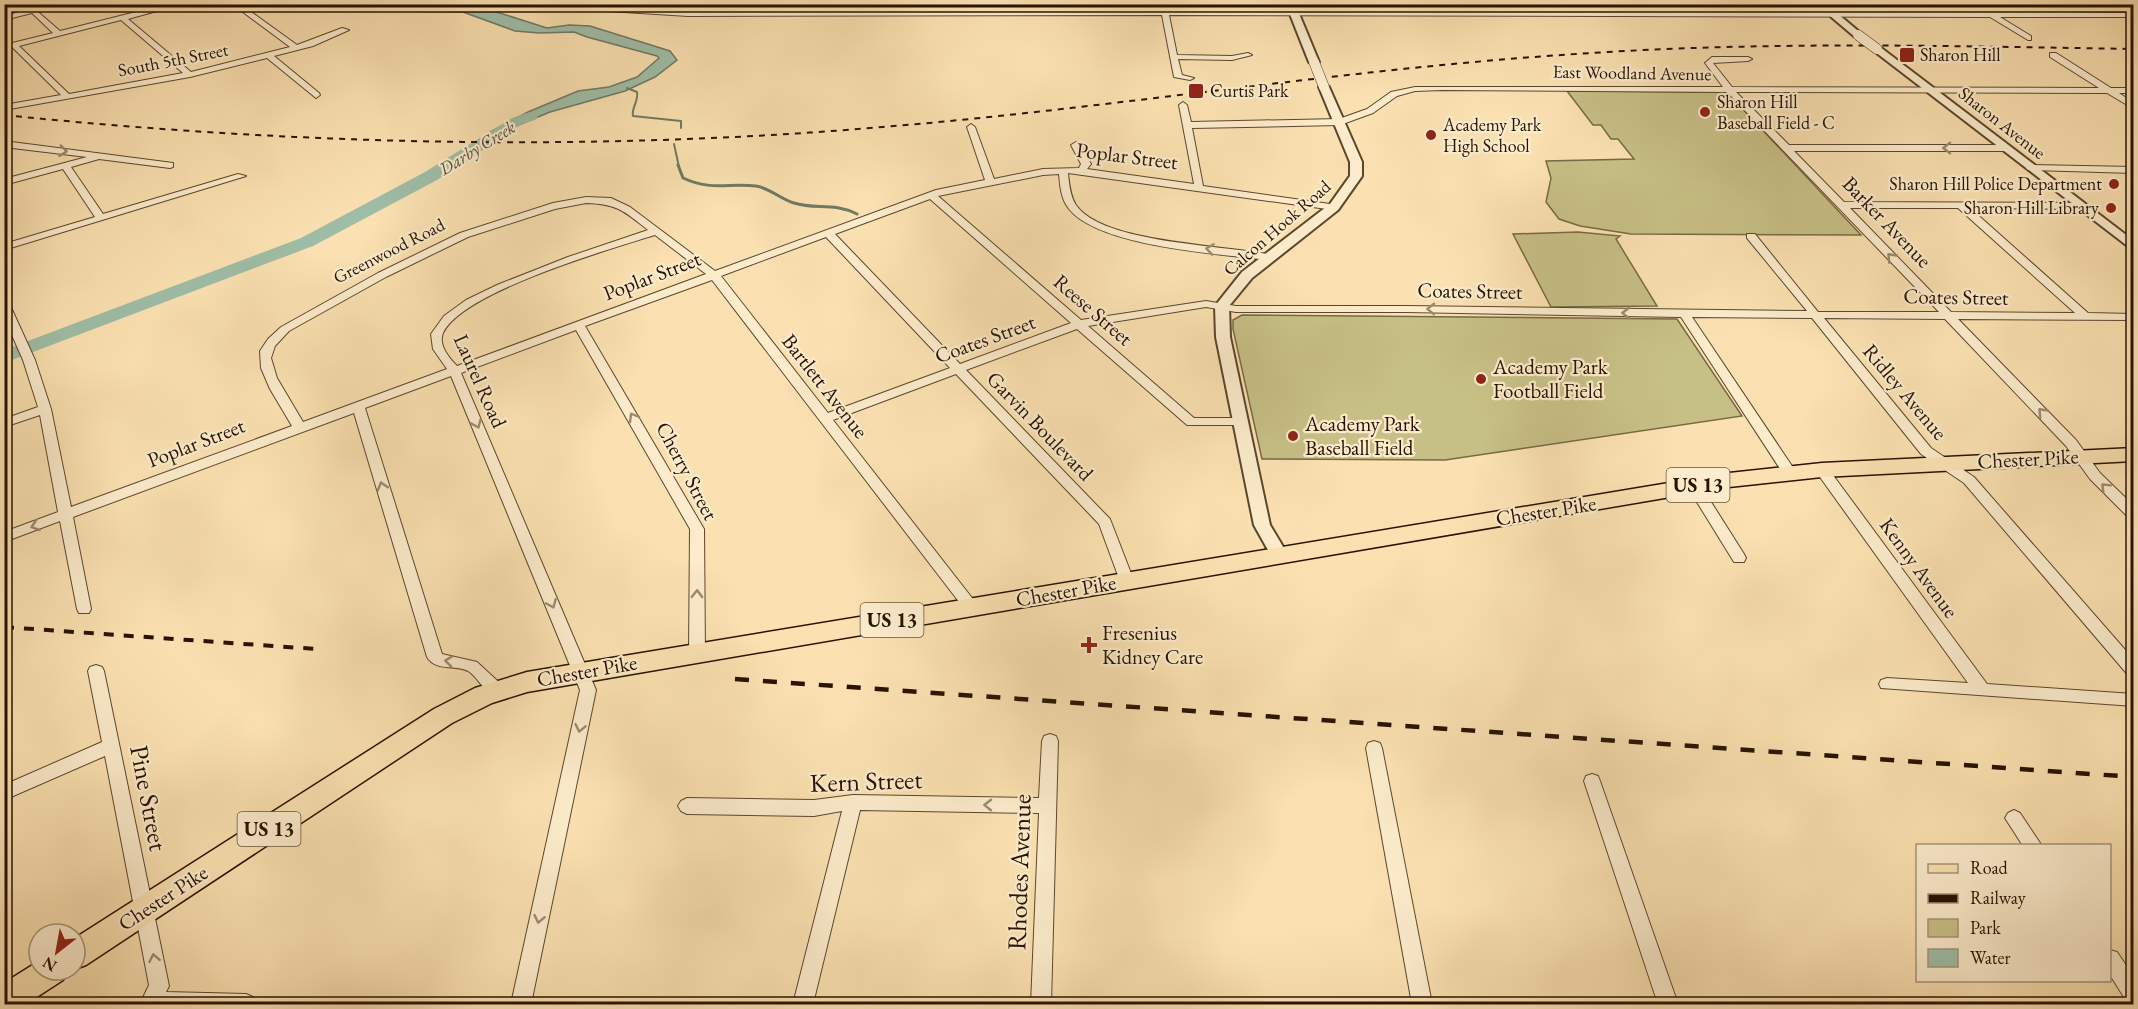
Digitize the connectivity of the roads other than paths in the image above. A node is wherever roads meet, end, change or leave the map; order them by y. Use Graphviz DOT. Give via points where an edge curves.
graph roads {
  1 [pos="26,4"];
  2 [pos="60,4"];
  3 [pos="179,4"];
  4 [pos="235,4"];
  5 [pos="594,4"];
  6 [pos="1467,4"];
  7 [pos="1820,4"];
  8 [pos="1976,4"];
  9 [pos="2059,4"];
  10 [pos="1075,8"];
  11 [pos="1291,8"];
  12 [pos="33,11"];
  13 [pos="1165,12"];
  14 [pos="1473,13"];
  15 [pos="1831,13"];
  16 [pos="1990,14"];
  17 [pos="2074,14"];
  18 [pos="2133,15"];
  19 [pos="4,18"];
  20 [pos="123,18"];
  21 [pos="345,30"];
  22 [pos="59,34"];
  23 [pos="2028,38"];
  24 [pos="14,45"];
  25 [pos="4,47"];
  26 [pos="296,48"];
  27 [pos="1248,55"];
  28 [pos="2053,55"];
  29 [pos="269,56"];
  30 [pos="1174,57"];
  31 [pos="1748,59"];
  32 [pos="190,75"];
  33 [pos="1190,78"];
  34 [pos="1731,91"];
  35 [pos="1932,91"];
  36 [pos="2109,91"];
  37 [pos="2133,91"];
  38 [pos="316,95"];
  39 [pos="67,96"];
  40 [pos="1183,105"];
  41 [pos="2133,107"];
  42 [pos="4,108"];
  43 [pos="1340,123"];
  44 [pos="1188,125"];
  45 [pos="971,127"];
  46 [pos="4,144"];
  47 [pos="1076,145"];
  48 [pos="1786,148"];
  49 [pos="2006,148"];
  50 [pos="103,156"];
  51 [pos="170,165"];
  52 [pos="66,166"];
  53 [pos="2031,168"];
  54 [pos="1063,170"];
  55 [pos="1082,170"];
  56 [pos="2133,170"];
  57 [pos="241,176"];
  58 [pos="4,182"];
  59 [pos="990,182"];
  60 [pos="1200,187"];
  61 [pos="931,195"];
  62 [pos="1841,205"];
  63 [pos="1961,206"];
  64 [pos="2080,206"];
  65 [pos="1334,207"];
  66 [pos="627,209"];
  67 [pos="101,218"];
  68 [pos="656,231"];
  69 [pos="828,233"];
  70 [pos="1751,236"];
  71 [pos="4,246"];
  72 [pos="2133,247"];
  73 [pos="1268,257"];
  74 [pos="714,275"];
  75 [pos="4,303"];
  76 [pos="1222,306"];
  77 [pos="1684,314"];
  78 [pos="1814,314"];
  79 [pos="1949,317"];
  80 [pos="2086,317"];
  81 [pos="2133,318"];
  82 [pos="1080,324"];
  83 [pos="579,325"];
  84 [pos="454,370"];
  85 [pos="958,370"];
  86 [pos="358,407"];
  87 [pos="45,409"];
  88 [pos="826,418"];
  89 [pos="1241,422"];
  90 [pos="4,423"];
  91 [pos="300,428"];
  92 [pos="2133,454"];
  93 [pos="2080,456"];
  94 [pos="1943,463"];
  95 [pos="1822,470"];
  96 [pos="1789,472"];
  97 [pos="1695,486"];
  98 [pos="66,515"];
  99 [pos="2133,515"];
  100 [pos="4,537"];
  101 [pos="1279,555"];
  102 [pos="1739,558"];
  103 [pos="1127,580"];
  104 [pos="971,607"];
  105 [pos="84,609"];
  106 [pos="697,653"];
  107 [pos="96,671"];
  108 [pos="2133,671"];
  109 [pos="580,672"];
  110 [pos="1887,684"];
  111 [pos="497,690"];
  112 [pos="1983,690"];
  113 [pos="2133,700"];
  114 [pos="1050,741"];
  115 [pos="111,746"];
  116 [pos="1374,748"];
  117 [pos="1592,781"];
  118 [pos="4,793"];
  119 [pos="853,802"];
  120 [pos="687,806"];
  121 [pos="1046,806"];
  122 [pos="2014,818"];
  123 [pos="2032,844"];
  124 [pos="144,910"];
  125 [pos="87,947"];
  126 [pos="2111,962"];
  127 [pos="33,982"];
  128 [pos="2133,995"];
  129 [pos="4,1001"];
  130 [pos="151,1004"];
  131 [pos="246,1005"];
  132 [pos="521,1005"];
  133 [pos="803,1005"];
  134 [pos="1041,1005"];
  135 [pos="1422,1005"];
  136 [pos="1668,1005"];
  1 -- 12 [label="street"];
  2 -- 12 [label="street"];
  3 -- 20 [label="street"];
  4 -- 26 [label="street"];
  5 -- 10 [label="street" via="608,9 688,14"];
  6 -- 14 [label="street"];
  7 -- 15 [label="street, Sharon Avenue"];
  8 -- 16 [label="street"];
  9 -- 17 [label="street"];
  10 -- 13 [label="street"];
  11 -- 13 [label="street"];
  11 -- 14 [label="street"];
  11 -- 43 [label="street, Calcon Hook Road, bridge"];
  12 -- 19 [label="street"];
  12 -- 22 [label="street"];
  13 -- 30 [label="street"];
  14 -- 15 [label="street"];
  15 -- 16 [label="street"];
  15 -- 35 [label="street, Sharon Avenue, bridge"];
  16 -- 17 [label="street"];
  16 -- 23 [label="street"];
  17 -- 18 [label="street"];
  20 -- 22 [label="street"];
  20 -- 32 [label="street"];
  21 -- 26 [label="street, South 5th Street"];
  22 -- 24 [label="street"];
  24 -- 25 [label="street"];
  24 -- 39 [label="street"];
  26 -- 29 [label="street, South 5th Street"];
  27 -- 30 [label="street"];
  28 -- 36 [label="street"];
  29 -- 32 [label="street, South 5th Street"];
  29 -- 38 [label="street"];
  30 -- 33 [label="street" via="1178,76"];
  31 -- 34 [label="street, Barker Avenue" via="1709,60"];
  32 -- 39 [label="street, South 5th Street"];
  34 -- 35 [label="street, East Woodland Avenue"];
  34 -- 43 [label="street, East Woodland Avenue" via="1415,89 1394,94 1370,111"];
  34 -- 48 [label="street, Barker Avenue"];
  35 -- 36 [label="street, East Woodland Avenue"];
  35 -- 49 [label="street, Sharon Avenue"];
  36 -- 37 [label="street, East Woodland Avenue"];
  36 -- 41 [label="street"];
  39 -- 42 [label="street, South 5th Street"];
  40 -- 44 [label="street"];
  43 -- 44 [label="street"];
  43 -- 65 [label="street, Calcon Hook Road" via="1356,162 1356,176"];
  44 -- 60 [label="street"];
  45 -- 59 [label="street"];
  46 -- 50 [label="street, one-way"];
  47 -- 55 [label="street" via="1086,164"];
  49 -- 48 [label="street, one-way"];
  48 -- 62 [label="street, Barker Avenue"];
  49 -- 53 [label="street, Sharon Avenue"];
  50 -- 51 [label="street"];
  50 -- 52 [label="street"];
  52 -- 58 [label="street"];
  52 -- 67 [label="street"];
  53 -- 56 [label="street"];
  53 -- 64 [label="street, Sharon Avenue"];
  54 -- 55 [label="street, Poplar Street"];
  54 -- 59 [label="street, Poplar Street"];
  73 -- 54 [label="street, one-way" via="1106,230 1072,207"];
  55 -- 60 [label="street, Poplar Street"];
  57 -- 67 [label="street"];
  59 -- 61 [label="street, Poplar Street"];
  60 -- 65 [label="street, Poplar Street"];
  61 -- 69 [label="street, Poplar Street"];
  61 -- 82 [label="street, Reese Street"];
  62 -- 63 [label="street"];
  79 -- 62 [label="street, Barker Avenue, one-way"];
  63 -- 64 [label="street"];
  63 -- 80 [label="street"];
  64 -- 72 [label="street, Sharon Avenue"];
  65 -- 73 [label="street, Calcon Hook Road"];
  66 -- 68 [label="street, Bartlett Avenue"];
  66 -- 91 [label="street, Greenwood Road" via="611,201 586,200 553,206 464,234 382,274 285,329 265,352 265,367"];
  67 -- 71 [label="street"];
  68 -- 74 [label="street, Bartlett Avenue"];
  68 -- 84 [label="street, Laurel Road" via="536,272 458,310 443,323 437,335 437,345"];
  69 -- 74 [label="street, Poplar Street"];
  69 -- 85 [label="street, Garvin Boulevard"];
  70 -- 78 [label="street, Ridley Avenue"];
  73 -- 76 [label="street, Calcon Hook Road"];
  74 -- 83 [label="street, Poplar Street"];
  74 -- 88 [label="street, Bartlett Avenue"];
  75 -- 87 [label="street" via="30,360"];
  77 -- 76 [label="street, Coates Street, one-way"];
  76 -- 82 [label="street, Coates Street" via="1196,305"];
  76 -- 89 [label="street, Calcon Hook Road" via="1223,337"];
  77 -- 78 [label="street, Coates Street"];
  77 -- 96 [label="street"];
  78 -- 79 [label="street, Coates Street"];
  78 -- 94 [label="street, Ridley Avenue" via="1926,451"];
  79 -- 80 [label="street, Coates Street"];
  93 -- 79 [label="street, Barker Avenue, one-way" via="2071,442"];
  80 -- 81 [label="street, Coates Street"];
  82 -- 85 [label="street, Coates Street"];
  82 -- 89 [label="street, Reese Street" via="1191,422"];
  83 -- 84 [label="street, Poplar Street"];
  106 -- 83 [label="street, Cherry Street, one-way" via="697,529"];
  84 -- 86 [label="street, Poplar Street"];
  84 -- 109 [label="street, Laurel Road, one-way"];
  85 -- 88 [label="street, Coates Street"];
  85 -- 103 [label="street, Garvin Boulevard" via="1105,522"];
  86 -- 91 [label="street, Poplar Street"];
  111 -- 86 [label="street, one-way" via="472,666 435,657"];
  87 -- 90 [label="street"];
  87 -- 98 [label="street"];
  88 -- 104 [label="street, Bartlett Avenue"];
  89 -- 101 [label="street, Calcon Hook Road" via="1262,525"];
  91 -- 98 [label="street, Poplar Street"];
  92 -- 93 [label="main road, Chester Pike / US 13"];
  93 -- 94 [label="main road, Chester Pike / US 13"];
  99 -- 93 [label="street, Barker Avenue, one-way"];
  94 -- 95 [label="main road, Chester Pike / US 13"];
  94 -- 108 [label="street, Ridley Avenue" via="1969,480"];
  95 -- 96 [label="main road, Chester Pike / US 13"];
  95 -- 112 [label="street, Kenny Avenue"];
  96 -- 97 [label="main road, Chester Pike / US 13"];
  97 -- 101 [label="main road, Chester Pike / US 13"];
  97 -- 102 [label="street"];
  98 -- 100 [label="street, Poplar Street, one-way"];
  98 -- 105 [label="street"];
  101 -- 103 [label="main road, Chester Pike / US 13"];
  103 -- 104 [label="main road, Chester Pike / US 13"];
  104 -- 106 [label="main road, Chester Pike / US 13"];
  106 -- 109 [label="main road, Chester Pike / US 13"];
  107 -- 115 [label="street, Pine Street"];
  109 -- 111 [label="main road, Chester Pike / US 13"];
  109 -- 132 [label="street, one-way" via="588,690"];
  110 -- 112 [label="street"];
  111 -- 124 [label="main road, Chester Pike / US 13" via="443,716"];
  112 -- 113 [label="street"];
  114 -- 121 [label="street, Rhodes Avenue"];
  115 -- 118 [label="street"];
  115 -- 124 [label="street, Pine Street"];
  116 -- 135 [label="street"];
  117 -- 136 [label="street"];
  119 -- 120 [label="street, Kern Street" via="814,808"];
  121 -- 119 [label="street, Kern Street, one-way"];
  119 -- 133 [label="street"];
  121 -- 134 [label="street, Rhodes Avenue"];
  122 -- 123 [label="street"];
  124 -- 125 [label="main road, Chester Pike / US 13"];
  130 -- 124 [label="street, Pine Street, one-way" via="159,986"];
  126 -- 128 [label="street"];
  127 -- 129 [label="main road"];
  130 -- 131 [label="street"];
}
